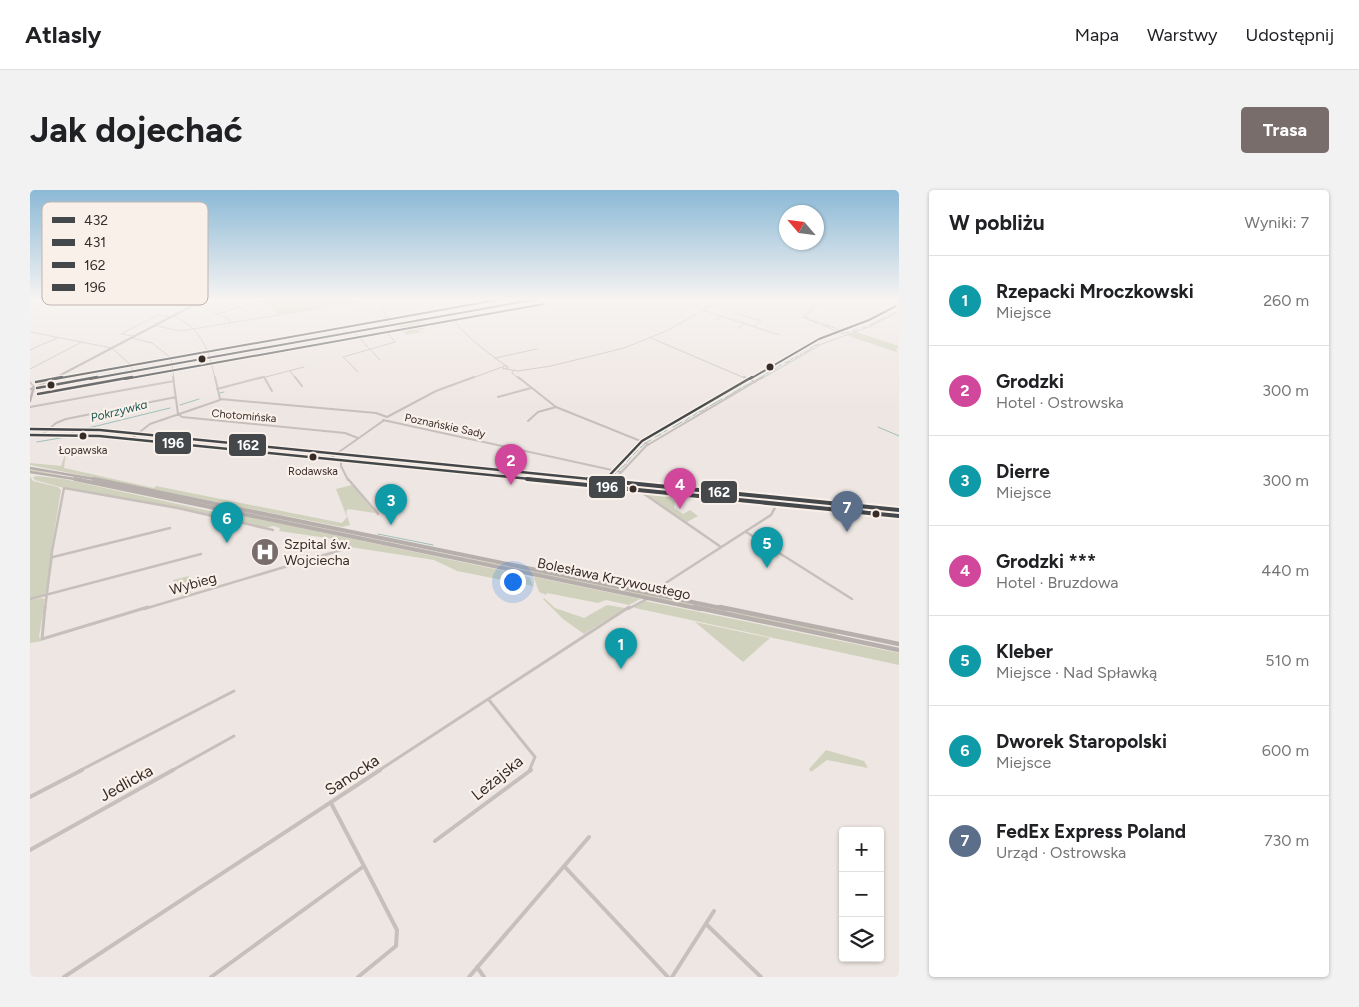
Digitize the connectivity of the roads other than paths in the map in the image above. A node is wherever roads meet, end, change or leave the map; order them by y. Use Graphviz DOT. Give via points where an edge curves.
graph roads {
  1 [pos="45,335"];
  2 [pos="124,335"];
  3 [pos="138,335"];
  4 [pos="200,335"];
  5 [pos="338,335"];
  6 [pos="357,335"];
  7 [pos="391,335"];
  8 [pos="466,335"];
  9 [pos="658,335"];
  10 [pos="842,335"];
  11 [pos="58,337"];
  12 [pos="133,337"];
  13 [pos="652,338"];
  14 [pos="83,342"];
  15 [pos="112,348"];
  16 [pos="538,348"];
  17 [pos="370,349"];
  18 [pos="30,350"];
  19 [pos="209,357"];
  20 [pos="494,358"];
  21 [pos="380,360"];
  22 [pos="172,364"];
  23 [pos="304,367"];
  24 [pos="505,367"];
  25 [pos="30,368"];
  26 [pos="514,370"];
  27 [pos="132,371"];
  28 [pos="289,371"];
  29 [pos="358,372"];
  30 [pos="264,377"];
  31 [pos="174,380"];
  32 [pos="30,382"];
  33 [pos="756,382"];
  34 [pos="302,386"];
  35 [pos="531,388"];
  36 [pos="33,389"];
  37 [pos="217,389"];
  38 [pos="272,391"];
  39 [pos="176,397"];
  40 [pos="498,397"];
  41 [pos="220,400"];
  42 [pos="30,402"];
  43 [pos="30,407"];
  44 [pos="556,407"];
  45 [pos="178,414"];
  46 [pos="387,417"];
  47 [pos="383,420"];
  48 [pos="528,421"];
  49 [pos="30,429"];
  50 [pos="46,430"];
  51 [pos="43,434"];
  52 [pos="30,435"];
  53 [pos="358,438"];
  54 [pos="131,439"];
  55 [pos="648,444"];
  56 [pos="329,459"];
  57 [pos="341,460"];
  58 [pos="30,468"];
  59 [pos="30,472"];
  60 [pos="621,472"];
  61 [pos="607,487"];
  62 [pos="639,490"];
  63 [pos="777,504"];
  64 [pos="228,511"];
  65 [pos="378,514"];
  66 [pos="899,516"];
  67 [pos="227,520"];
  68 [pos="170,528"];
  69 [pos="273,530"];
  70 [pos="745,532"];
  71 [pos="721,547"];
  72 [pos="348,548"];
  73 [pos="201,554"];
  74 [pos="53,557"];
  75 [pos="660,586"];
  76 [pos="47,595"];
  77 [pos="30,599"];
  78 [pos="852,599"];
  79 [pos="655,600"];
  80 [pos="899,644"];
  81 [pos="899,650"];
  82 [pos="234,690"];
  83 [pos="489,700"];
  84 [pos="234,736"];
  85 [pos="30,797"];
  86 [pos="331,803"];
  87 [pos="589,837"];
  88 [pos="435,841"];
  89 [pos="30,850"];
  90 [pos="364,866"];
  91 [pos="564,866"];
  92 [pos="714,911"];
  93 [pos="706,924"];
  94 [pos="477,967"];
  95 [pos="64,977"];
  96 [pos="211,977"];
  97 [pos="358,977"];
  98 [pos="469,977"];
  99 [pos="484,977"];
  100 [pos="668,977"];
  101 [pos="672,977"];
  102 [pos="761,977"];
  1 -- 11 [label="street"];
  2 -- 12 [label="street"];
  3 -- 12 [label="street"];
  4 -- 19 [label="street"];
  5 -- 19 [label="street"];
  6 -- 17 [label="street"];
  7 -- 17 [label="street" via="395,342"];
  8 -- 20 [label="street"];
  9 -- 13 [label="street"];
  10 -- 33 [label="street"];
  11 -- 14 [label="street"];
  11 -- 18 [label="street"];
  12 -- 15 [label="street"];
  12 -- 22 [label="street" via="160,348"];
  13 -- 26 [label="street" via="588,358"];
  13 -- 33 [label="street"];
  14 -- 15 [label="street"];
  14 -- 25 [label="street"];
  15 -- 27 [label="street" via="132,365"];
  15 -- 36 [label="street"];
  16 -- 20 [label="street"];
  17 -- 21 [label="street"];
  17 -- 29 [label="street" via="343,357"];
  19 -- 22 [label="street"];
  19 -- 37 [label="street"];
  20 -- 24 [label="street"];
  22 -- 27 [label="street"];
  22 -- 31 [label="street"];
  23 -- 28 [label="street"];
  24 -- 26 [label="street"];
  24 -- 46 [label="street" via="436,391"];
  26 -- 35 [label="street" via="512,373"];
  27 -- 36 [label="street"];
  28 -- 30 [label="street"];
  28 -- 34 [label="street"];
  30 -- 37 [label="street"];
  30 -- 38 [label="street"];
  31 -- 39 [label="street"];
  31 -- 43 [label="street"];
  32 -- 36 [label="street"];
  33 -- 55 [label="street"];
  35 -- 40 [label="street"];
  35 -- 44 [label="street"];
  36 -- 42 [label="street"];
  37 -- 41 [label="street"];
  39 -- 45 [label="street"];
  39 -- 50 [label="street" via="73,417"];
  41 -- 45 [label="street"];
  41 -- 46 [label="street" via="368,412"];
  44 -- 48 [label="street" via="538,412"];
  44 -- 55 [label="street"];
  45 -- 53 [label="street, Chotomińska" via="186,418 345,433"];
  45 -- 54 [label="street" via="147,426"];
  46 -- 47 [label="street"];
  47 -- 53 [label="street"];
  47 -- 60 [label="street, Poznańskie Sady"];
  49 -- 50 [label="street"];
  50 -- 51 [label="street"];
  51 -- 52 [label="street"];
  51 -- 54 [label="street"];
  53 -- 56 [label="street"];
  54 -- 56 [label="street"];
  55 -- 60 [label="street"];
  56 -- 57 [label="street"];
  57 -- 61 [label="street"];
  57 -- 65 [label="street" via="344,474"];
  58 -- 80 [label="street, Bolesława Krzywoustego"];
  59 -- 64 [label="street, Bolesława Krzywoustego"];
  60 -- 61 [label="street"];
  61 -- 62 [label="street"];
  62 -- 63 [label="street"];
  62 -- 71 [label="street"];
  63 -- 66 [label="street"];
  63 -- 70 [label="street" via="774,513"];
  64 -- 67 [label="street"];
  64 -- 79 [label="street, Bolesława Krzywoustego"];
  67 -- 69 [label="street"];
  67 -- 74 [label="street" via="64,488"];
  68 -- 74 [label="street"];
  70 -- 71 [label="street"];
  70 -- 78 [label="street"];
  71 -- 75 [label="street"];
  72 -- 76 [label="street, Wybieg" via="42,638"];
  73 -- 76 [label="street"];
  74 -- 76 [label="street"];
  76 -- 77 [label="street"];
  79 -- 81 [label="street, Bolesława Krzywoustego"];
  79 -- 83 [label="street, Sanocka" via="641,600"];
  82 -- 85 [label="street"];
  83 -- 86 [label="street, Sanocka"];
  83 -- 88 [label="street, Leżajska" via="535,757 534,764 531,770"];
  84 -- 89 [label="street, Jedlicka"];
  86 -- 90 [label="street"];
  86 -- 95 [label="street, Sanocka"];
  87 -- 91 [label="street"];
  90 -- 96 [label="street"];
  90 -- 97 [label="street" via="397,930 398,939 396,946"];
  91 -- 94 [label="street"];
  91 -- 100 [label="street"];
  92 -- 93 [label="street"];
  93 -- 101 [label="street"];
  93 -- 102 [label="street"];
  94 -- 98 [label="street"];
  94 -- 99 [label="street"];
}
